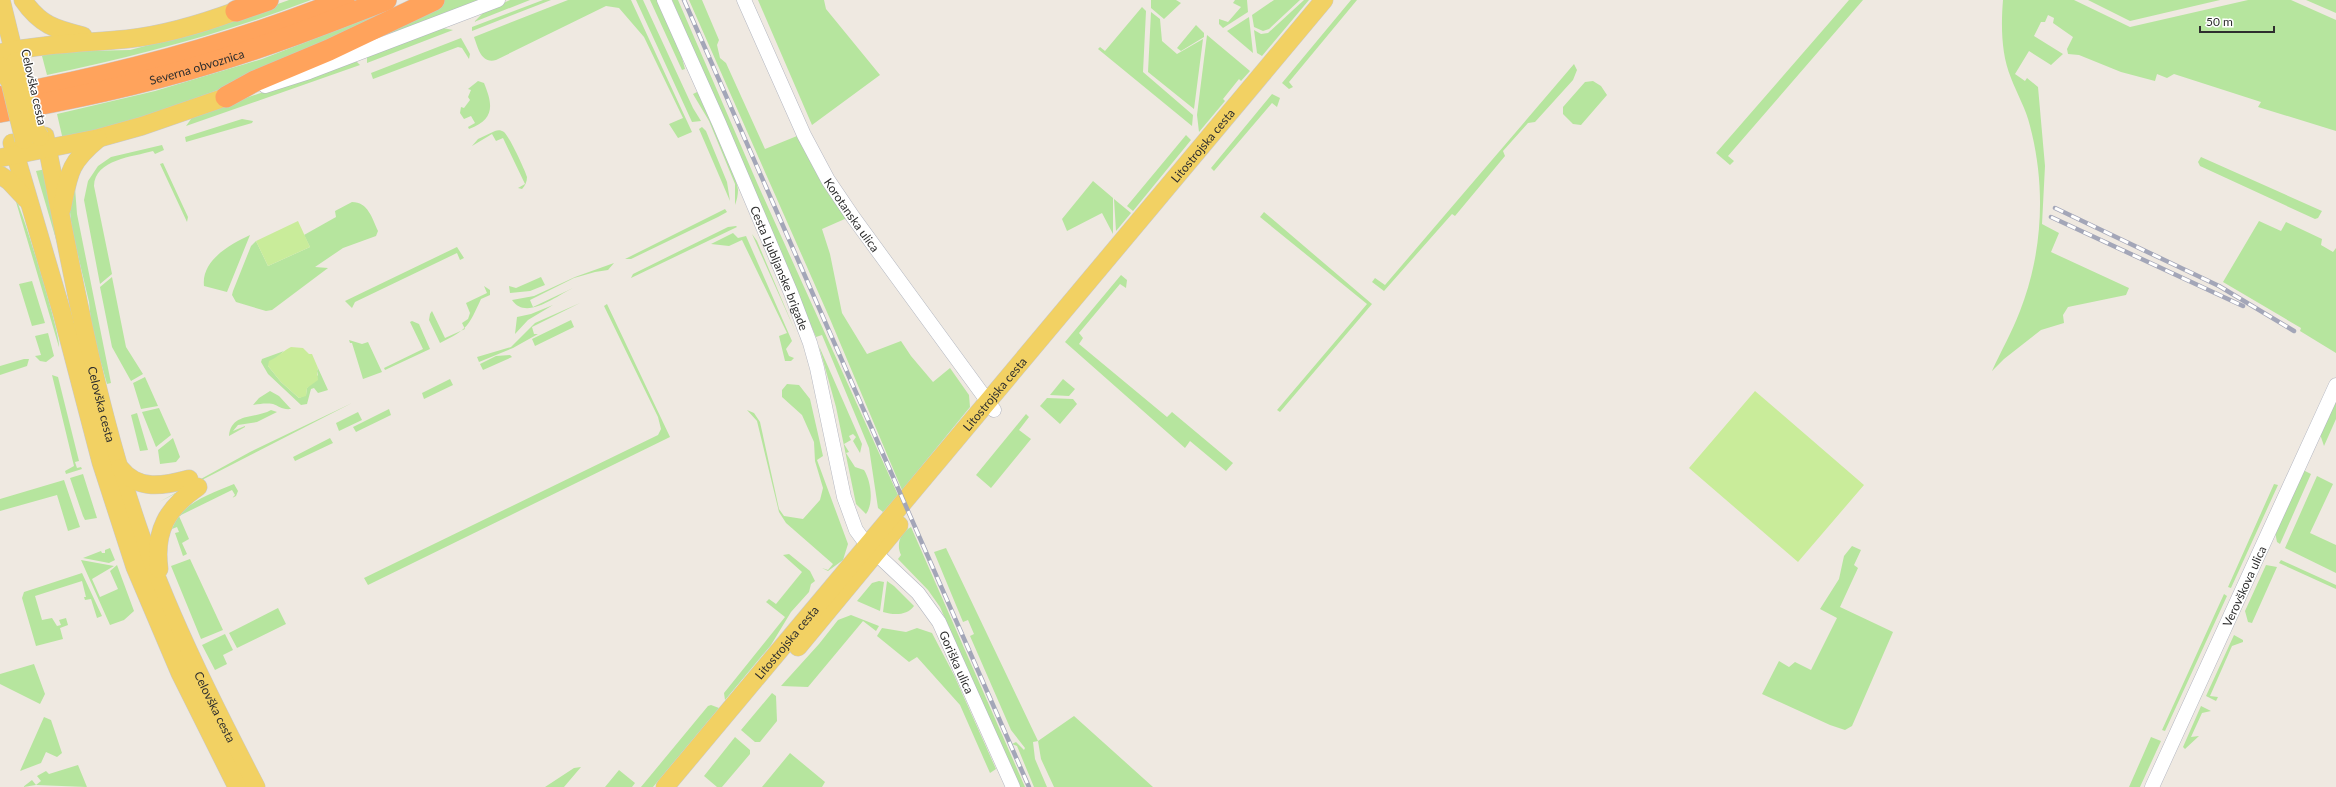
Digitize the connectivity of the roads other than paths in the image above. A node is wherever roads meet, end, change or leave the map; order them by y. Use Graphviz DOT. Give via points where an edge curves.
graph roads {
  1 [pos="1,0"];
  2 [pos="13,0"];
  3 [pos="23,0"];
  4 [pos="256,0"];
  5 [pos="268,0"];
  6 [pos="344,0"];
  7 [pos="386,0"];
  8 [pos="434,0"];
  9 [pos="498,0"];
  10 [pos="664,0"];
  11 [pos="744,0"];
  12 [pos="1324,0"];
  13 [pos="1336,0"];
  14 [pos="236,11"];
  15 [pos="100,40"];
  16 [pos="14,56"];
  17 [pos="0,91"];
  18 [pos="0,97"];
  19 [pos="226,97"];
  20 [pos="0,112"];
  21 [pos="99,138"];
  22 [pos="32,146"];
  23 [pos="0,175"];
  24 [pos="27,200"];
  25 [pos="60,218"];
  26 [pos="76,291"];
  27 [pos="2336,385"];
  28 [pos="991,406"];
  29 [pos="120,468"];
  30 [pos="871,550"];
  31 [pos="160,587"];
  32 [pos="237,787"];
  33 [pos="256,787"];
  34 [pos="666,787"];
  35 [pos="680,787"];
  36 [pos="1013,787"];
  37 [pos="2152,787"];
  1 -- 16 [label="main road"];
  2 -- 16 [label="main road, Celovška cesta"];
  3 -- 15 [label="main road" via="34,15 51,27"];
  4 -- 14 [label="street"];
  5 -- 14 [label="highway"];
  6 -- 18 [label="highway, Severna obvoznica" via="276,26 174,58 96,78"];
  7 -- 20 [label="highway, Severna obvoznica" via="285,39 206,64 99,92"];
  8 -- 19 [label="highway"];
  9 -- 19 [label="street" via="308,72"];
  10 -- 30 [label="street, Cesta Ljubljanske brigade" via="719,123 807,336 817,368 847,509 857,533"];
  11 -- 28 [label="street, Korotanska ulica" via="804,134 828,180"];
  12 -- 28 [label="main road, Litostrojska cesta"];
  13 -- 28 [label="main road, Litostrojska cesta"];
  14 -- 15 [label="main road" via="165,32 128,39"];
  15 -- 16 [label="main road"];
  16 -- 22 [label="main road, Celovška cesta"];
  16 -- 22 [label="main road, bridge" via="10,82"];
  17 -- 22 [label="main road, Celovška cesta"];
  19 -- 21 [label="main road"];
  21 -- 22 [label="main road"];
  21 -- 25 [label="main road" via="79,156 70,171"];
  22 -- 24 [label="main road, Celovška cesta"];
  22 -- 25 [label="main road, Celovška cesta"];
  22 -- 26 [label="main road" via="62,274"];
  23 -- 24 [label="main road"];
  24 -- 32 [label="main road, Celovška cesta" via="62,314 103,469 135,567 180,673"];
  25 -- 26 [label="main road, Celovška cesta"];
  26 -- 29 [label="main road, Celovška cesta" via="98,390"];
  27 -- 37 [label="street, Verovškova ulica"];
  28 -- 30 [label="main road, Litostrojska cesta"];
  29 -- 31 [label="main road, Celovška cesta"];
  29 -- 31 [label="main road" via="126,476 143,485 193,483 164,523 158,549"];
  30 -- 34 [label="main road, Litostrojska cesta"];
  30 -- 35 [label="main road, Litostrojska cesta"];
  30 -- 36 [label="street, Goriška ulica" via="918,593 939,622"];
  31 -- 33 [label="main road, Celovška cesta" via="202,681"];
}
